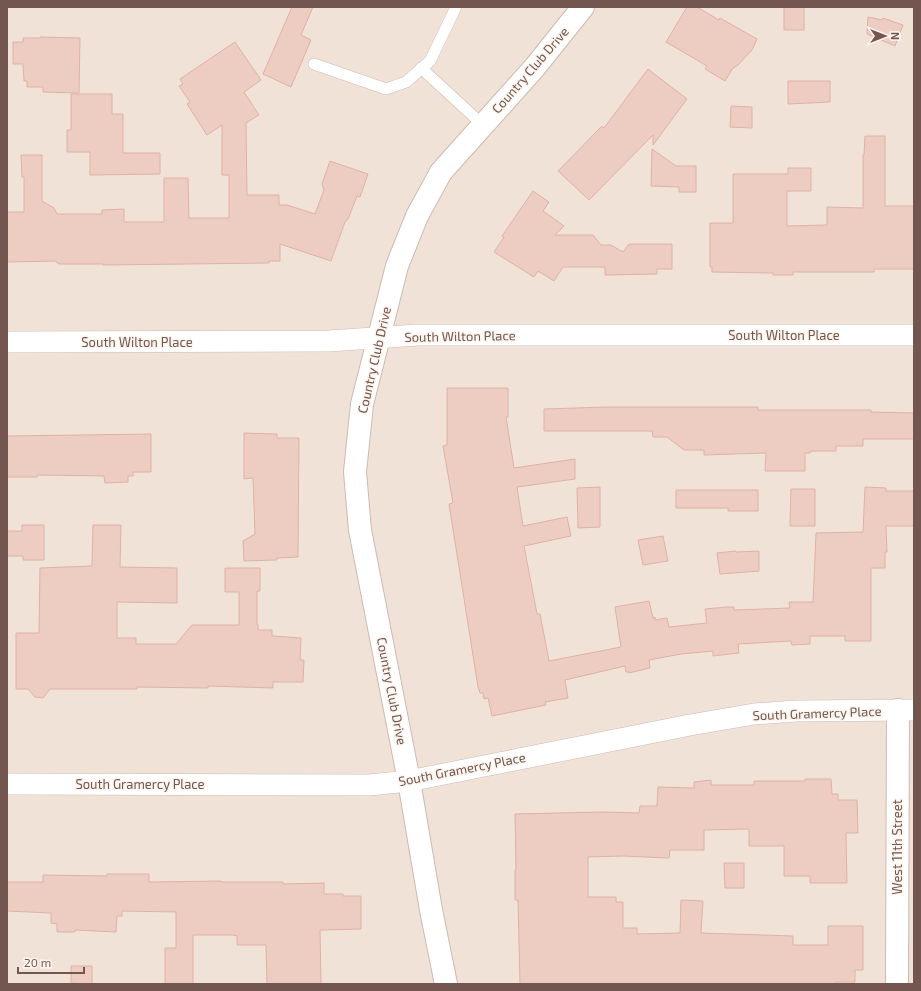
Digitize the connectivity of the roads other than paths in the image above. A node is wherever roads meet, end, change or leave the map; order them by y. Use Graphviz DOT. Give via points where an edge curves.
graph roads {
  1 [pos="456,7"];
  2 [pos="583,7"];
  3 [pos="314,64"];
  4 [pos="421,68"];
  5 [pos="483,125"];
  6 [pos="914,335"];
  7 [pos="378,338"];
  8 [pos="7,342"];
  9 [pos="906,710"];
  10 [pos="409,781"];
  11 [pos="7,784"];
  12 [pos="446,984"];
  13 [pos="897,984"];
  1 -- 4 [label="lane" via="430,60"];
  2 -- 5 [label="street, Country Club Drive" via="535,67"];
  3 -- 4 [label="lane" via="386,89 406,82"];
  4 -- 5 [label="lane"];
  5 -- 7 [label="street, Country Club Drive" via="441,172 417,216 398,266"];
  6 -- 7 [label="street, South Wilton Place" via="418,335"];
  7 -- 8 [label="street, South Wilton Place" via="329,341"];
  7 -- 10 [label="street, Country Club Drive" via="362,404 357,457 360,530"];
  9 -- 10 [label="street, South Gramercy Place" via="754,714"];
  9 -- 13 [label="street, West 11th Street"];
  10 -- 11 [label="street, South Gramercy Place" via="370,785"];
  10 -- 12 [label="street, Country Club Drive"];
}
